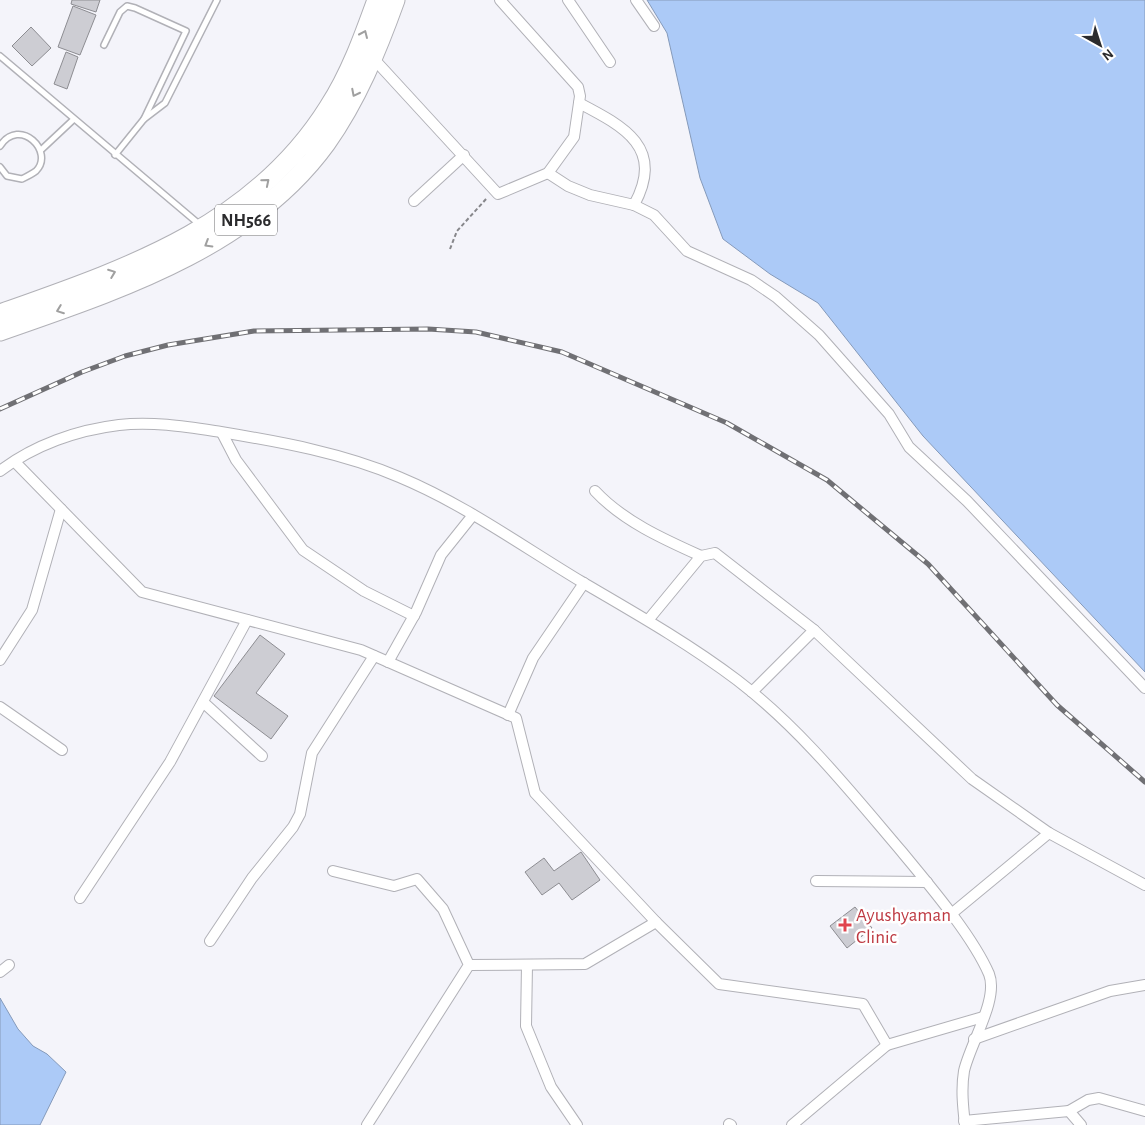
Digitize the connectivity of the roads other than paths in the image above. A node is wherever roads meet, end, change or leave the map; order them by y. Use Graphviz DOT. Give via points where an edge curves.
graph roads {
  1 [pos="217,0"];
  2 [pos="377,0"];
  3 [pos="395,0"];
  4 [pos="500,0"];
  5 [pos="568,0"];
  6 [pos="636,0"];
  7 [pos="654,26"];
  8 [pos="186,31"];
  9 [pos="198,36"];
  10 [pos="104,45"];
  11 [pos="0,56"];
  12 [pos="373,58"];
  13 [pos="610,62"];
  14 [pos="579,103"];
  15 [pos="144,119"];
  16 [pos="73,120"];
  17 [pos="0,146"];
  18 [pos="40,150"];
  19 [pos="116,155"];
  20 [pos="464,155"];
  21 [pos="0,168"];
  22 [pos="548,174"];
  23 [pos="414,201"];
  24 [pos="634,206"];
  25 [pos="203,228"];
  26 [pos="0,314"];
  27 [pos="0,331"];
  28 [pos="222,432"];
  29 [pos="15,462"];
  30 [pos="0,471"];
  31 [pos="595,491"];
  32 [pos="61,509"];
  33 [pos="473,515"];
  34 [pos="701,556"];
  35 [pos="584,583"];
  36 [pos="414,616"];
  37 [pos="649,619"];
  38 [pos="247,620"];
  39 [pos="814,630"];
  40 [pos="374,656"];
  41 [pos="0,660"];
  42 [pos="388,662"];
  43 [pos="1145,688"];
  44 [pos="752,692"];
  45 [pos="204,702"];
  46 [pos="0,707"];
  47 [pos="508,715"];
  48 [pos="62,750"];
  49 [pos="262,756"];
  50 [pos="1049,833"];
  51 [pos="333,871"];
  52 [pos="816,881"];
  53 [pos="928,882"];
  54 [pos="1145,885"];
  55 [pos="80,898"];
  56 [pos="950,914"];
  57 [pos="656,922"];
  58 [pos="210,942"];
  59 [pos="527,964"];
  60 [pos="9,965"];
  61 [pos="469,965"];
  62 [pos="0,972"];
  63 [pos="1145,985"];
  64 [pos="982,1017"];
  65 [pos="974,1039"];
  66 [pos="887,1045"];
  67 [pos="1069,1111"];
  68 [pos="1145,1111"];
  69 [pos="964,1123"];
  70 [pos="368,1125"];
  71 [pos="577,1125"];
  72 [pos="792,1125"];
  73 [pos="1081,1125"];
  1 -- 9 [label="lane"];
  25 -- 2 [label="highway, NH566, one-way" via="237,206 282,168 306,140 334,98"];
  3 -- 12 [label="highway, NH566"];
  4 -- 14 [label="street" via="578,87"];
  5 -- 13 [label="street"];
  6 -- 7 [label="street"];
  8 -- 9 [label="lane"];
  8 -- 10 [label="lane" via="126,6"];
  8 -- 15 [label="lane"];
  9 -- 15 [label="lane" via="165,104"];
  11 -- 16 [label="lane"];
  12 -- 20 [label="street"];
  12 -- 27 [label="highway, NH566, one-way" via="326,143 288,187 267,205 168,266"];
  14 -- 22 [label="street" via="574,137"];
  14 -- 24 [label="street" via="626,130 639,146 645,167 644,186"];
  15 -- 19 [label="lane"];
  16 -- 18 [label="lane"];
  16 -- 19 [label="lane"];
  17 -- 18 [label="lane" via="5,138 12,135 26,135"];
  18 -- 21 [label="lane" via="40,165 22,179 7,176"];
  19 -- 25 [label="lane"];
  20 -- 22 [label="street" via="498,194"];
  20 -- 23 [label="street"];
  22 -- 24 [label="street" via="590,195"];
  24 -- 43 [label="street" via="654,215 687,251 751,280 813,329 889,414 909,447 967,501"];
  26 -- 25 [label="highway, NH566, one-way" via="114,273 156,255"];
  28 -- 29 [label="street" via="171,424 120,425 60,438"];
  28 -- 33 [label="street" via="295,444 397,476"];
  28 -- 36 [label="street" via="236,460 303,550 364,591"];
  29 -- 30 [label="street"];
  29 -- 32 [label="street"];
  31 -- 34 [label="street" via="610,507 667,541"];
  32 -- 38 [label="street" via="142,592"];
  32 -- 41 [label="street" via="32,610"];
  33 -- 35 [label="street"];
  33 -- 36 [label="street" via="441,555"];
  34 -- 37 [label="street"];
  34 -- 39 [label="street" via="715,553"];
  35 -- 37 [label="street"];
  35 -- 47 [label="street" via="533,658"];
  36 -- 42 [label="street"];
  37 -- 44 [label="street"];
  38 -- 40 [label="street"];
  38 -- 45 [label="street"];
  39 -- 44 [label="street"];
  39 -- 50 [label="street" via="972,779"];
  40 -- 42 [label="street"];
  40 -- 58 [label="street" via="312,753 300,814 293,827 252,878"];
  42 -- 47 [label="street"];
  44 -- 53 [label="street" via="806,740"];
  45 -- 49 [label="street"];
  45 -- 55 [label="street" via="170,762"];
  46 -- 48 [label="street"];
  47 -- 57 [label="street" via="516,718 535,793"];
  50 -- 54 [label="street"];
  50 -- 56 [label="street"];
  51 -- 61 [label="street" via="394,886 417,879 443,909"];
  52 -- 53 [label="street"];
  53 -- 56 [label="street"];
  56 -- 64 [label="street" via="974,947 990,977 992,995"];
  57 -- 59 [label="street" via="585,964"];
  57 -- 66 [label="street" via="718,984 864,1004"];
  59 -- 61 [label="street"];
  59 -- 71 [label="street" via="526,1026 551,1087"];
  60 -- 62 [label="street"];
  61 -- 70 [label="street"];
  63 -- 65 [label="street" via="1110,991"];
  64 -- 65 [label="street"];
  64 -- 66 [label="street"];
  65 -- 69 [label="street" via="964,1072"];
  66 -- 72 [label="street"];
  67 -- 68 [label="street" via="1088,1100 1099,1098"];
  67 -- 69 [label="street"];
  67 -- 73 [label="street"];
}
